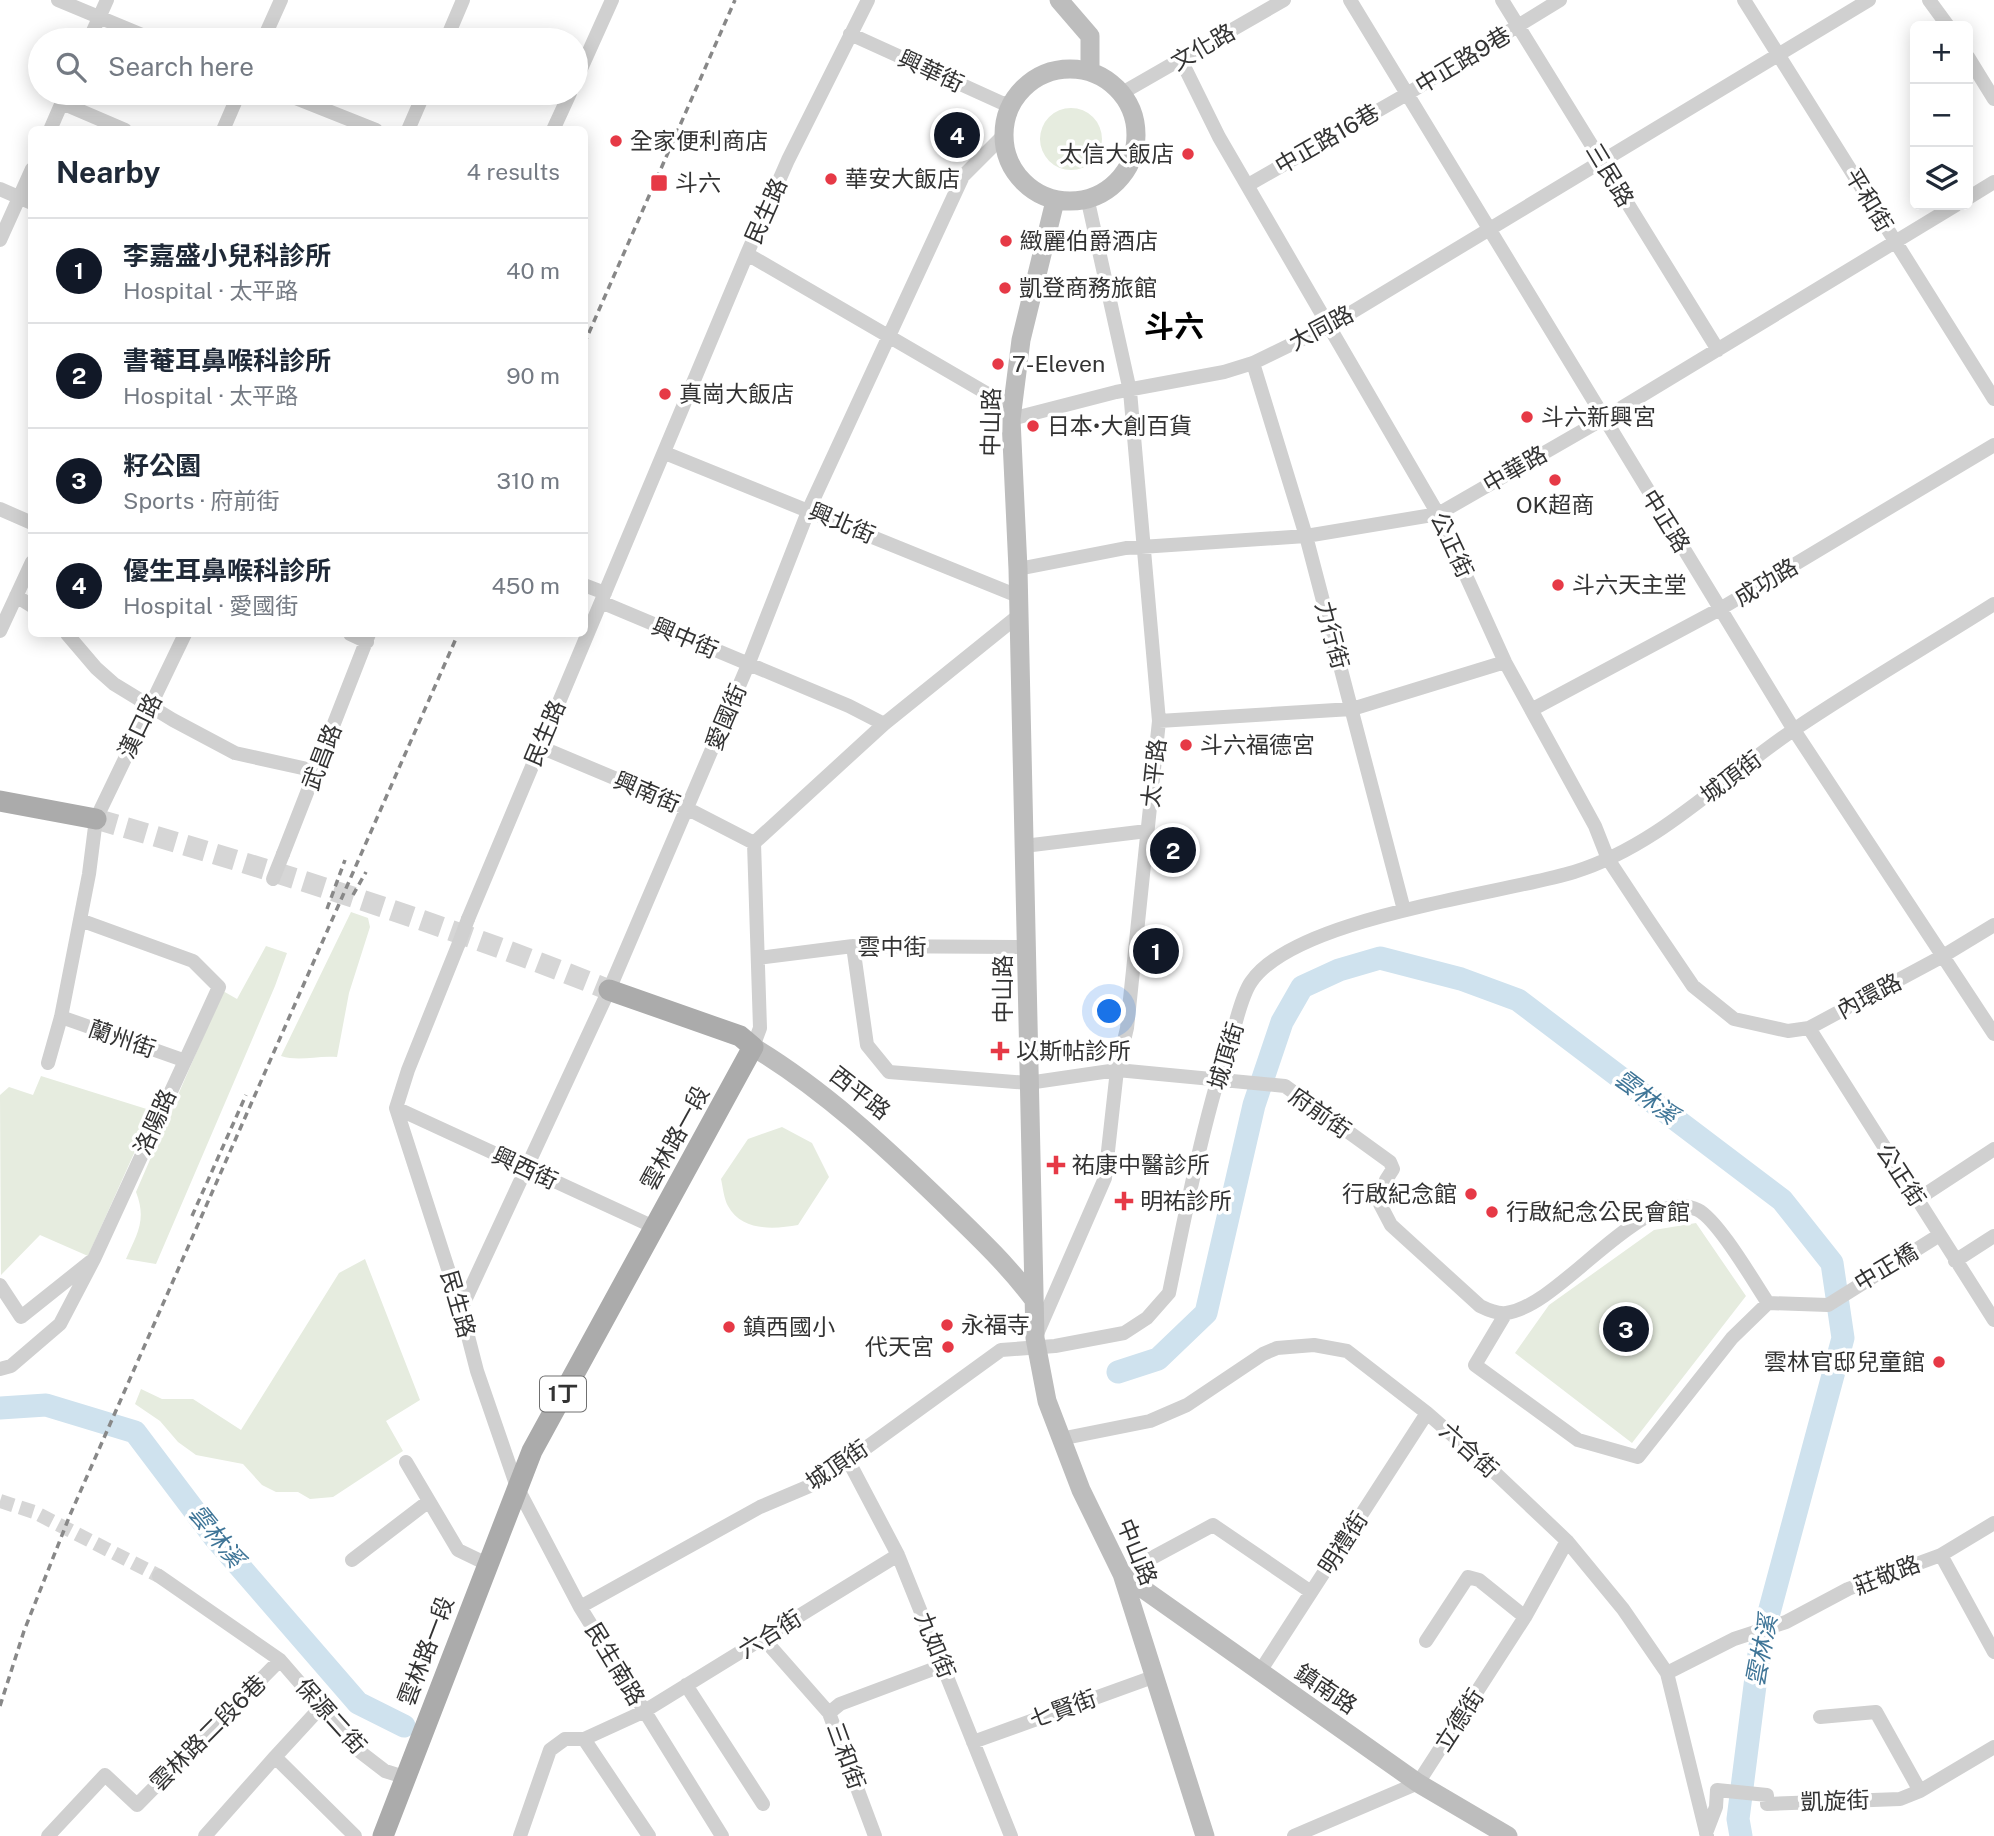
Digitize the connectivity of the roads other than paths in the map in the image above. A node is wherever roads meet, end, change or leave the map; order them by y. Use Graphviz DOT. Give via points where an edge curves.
graph roads {
  1 [pos="58,0"];
  2 [pos="107,0"];
  3 [pos="281,0"];
  4 [pos="463,0"];
  5 [pos="610,0"];
  6 [pos="868,0"];
  7 [pos="1059,0"];
  8 [pos="1284,0"];
  9 [pos="1350,0"];
  10 [pos="1502,0"];
  11 [pos="1560,0"];
  12 [pos="1744,0"];
  13 [pos="1869,0"];
  14 [pos="1929,0"];
  15 [pos="99,17"];
  16 [pos="1944,21"];
  17 [pos="1519,26"];
  18 [pos="94,28"];
  19 [pos="125,28"];
  20 [pos="268,28"];
  21 [pos="451,28"];
  22 [pos="850,34"];
  23 [pos="588,52"];
  24 [pos="1778,55"];
  25 [pos="1181,60"];
  26 [pos="1973,65"];
  27 [pos="1090,71"];
  28 [pos="1122,93"];
  29 [pos="1407,94"];
  30 [pos="1994,99"];
  31 [pos="1012,103"];
  32 [pos="61,105"];
  33 [pos="77,105"];
  34 [pos="234,105"];
  35 [pos="313,105"];
  36 [pos="419,105"];
  37 [pos="564,105"];
  38 [pos="52,126"];
  39 [pos="117,126"];
  40 [pos="225,126"];
  41 [pos="366,126"];
  42 [pos="410,126"];
  43 [pos="555,126"];
  44 [pos="1003,136"];
  45 [pos="1602,161"];
  46 [pos="1994,182"];
  47 [pos="1248,185"];
  48 [pos="0,189"];
  49 [pos="1973,195"];
  50 [pos="1087,197"];
  51 [pos="25,200"];
  52 [pos="1055,201"];
  53 [pos="1947,210"];
  54 [pos="1489,229"];
  55 [pos="0,240"];
  56 [pos="1894,241"];
  57 [pos="747,254"];
  58 [pos="1329,326"];
  59 [pos="890,339"];
  60 [pos="1718,350"];
  61 [pos="1253,363"];
  62 [pos="1130,391"];
  63 [pos="1994,399"];
  64 [pos="1011,419"];
  65 [pos="1603,419"];
  66 [pos="1994,445"];
  67 [pos="665,453"];
  68 [pos="0,509"];
  69 [pos="809,509"];
  70 [pos="1438,514"];
  71 [pos="28,521"];
  72 [pos="1306,536"];
  73 [pos="1143,546"];
  74 [pos="1018,569"];
  75 [pos="28,570"];
  76 [pos="588,588"];
  77 [pos="16,596"];
  78 [pos="603,598"];
  79 [pos="28,604"];
  80 [pos="1994,604"];
  81 [pos="1018,606"];
  82 [pos="1720,610"];
  83 [pos="0,631"];
  84 [pos="588,632"];
  85 [pos="70,637"];
  86 [pos="184,637"];
  87 [pos="586,637"];
  88 [pos="368,638"];
  89 [pos="1505,662"];
  90 [pos="748,665"];
  91 [pos="151,705"];
  92 [pos="1352,709"];
  93 [pos="1533,709"];
  94 [pos="1159,721"];
  95 [pos="884,724"];
  96 [pos="1794,730"];
  97 [pos="538,746"];
  98 [pos="316,771"];
  99 [pos="0,802"];
  100 [pos="688,809"];
  101 [pos="96,819"];
  102 [pos="1147,831"];
  103 [pos="754,843"];
  104 [pos="1024,846"];
  105 [pos="1608,859"];
  106 [pos="274,879"];
  107 [pos="1404,910"];
  108 [pos="80,920"];
  109 [pos="1994,925"];
  110 [pos="853,946"];
  111 [pos="1027,947"];
  112 [pos="1943,957"];
  113 [pos="758,958"];
  114 [pos="609,990"];
  115 [pos="61,1017"];
  116 [pos="1734,1019"];
  117 [pos="1809,1028"];
  118 [pos="1994,1034"];
  119 [pos="753,1048"];
  120 [pos="183,1060"];
  121 [pos="48,1063"];
  122 [pos="1117,1070"];
  123 [pos="1217,1079"];
  124 [pos="1028,1083"];
  125 [pos="396,1108"];
  126 [pos="1994,1149"];
  127 [pos="526,1169"];
  128 [pos="1918,1199"];
  129 [pos="654,1227"];
  130 [pos="1938,1236"];
  131 [pos="1994,1236"];
  132 [pos="94,1259"];
  133 [pos="1955,1261"];
  134 [pos="0,1284"];
  135 [pos="1034,1300"];
  136 [pos="1768,1303"];
  137 [pos="461,1309"];
  138 [pos="1992,1311"];
  139 [pos="1506,1313"];
  140 [pos="1036,1342"];
  141 [pos="0,1369"];
  142 [pos="1427,1413"];
  143 [pos="1060,1439"];
  144 [pos="848,1460"];
  145 [pos="407,1462"];
  146 [pos="517,1487"];
  147 [pos="429,1501"];
  148 [pos="1994,1523"];
  149 [pos="1567,1541"];
  150 [pos="898,1555"];
  151 [pos="1941,1555"];
  152 [pos="352,1560"];
  153 [pos="487,1563"];
  154 [pos="1122,1574"];
  155 [pos="159,1576"];
  156 [pos="1311,1592"];
  157 [pos="580,1606"];
  158 [pos="1525,1618"];
  159 [pos="763,1638"];
  160 [pos="1426,1641"];
  161 [pos="1994,1652"];
  162 [pos="280,1660"];
  163 [pos="944,1665"];
  164 [pos="1259,1673"];
  165 [pos="1667,1673"];
  166 [pos="1153,1677"];
  167 [pos="686,1685"];
  168 [pos="321,1707"];
  169 [pos="643,1712"];
  170 [pos="829,1713"];
  171 [pos="1820,1717"];
  172 [pos="584,1739"];
  173 [pos="973,1742"];
  174 [pos="1994,1747"];
  175 [pos="275,1757"];
  176 [pos="408,1768"];
  177 [pos="1419,1783"];
  178 [pos="1920,1791"];
  179 [pos="764,1804"];
  180 [pos="1706,1834"];
  181 [pos="48,1836"];
  182 [pos="205,1836"];
  183 [pos="355,1836"];
  184 [pos="383,1836"];
  185 [pos="520,1836"];
  186 [pos="649,1836"];
  187 [pos="722,1836"];
  188 [pos="875,1836"];
  189 [pos="1011,1836"];
  190 [pos="1205,1836"];
  191 [pos="1294,1836"];
  192 [pos="1508,1836"];
  1 -- 15 [label="street"];
  2 -- 15 [label="street"];
  3 -- 20 [label="street"];
  4 -- 21 [label="street"];
  5 -- 23 [label="street"];
  6 -- 22 [label="street, 民生路"];
  7 -- 27 [label="street" via="1090,36"];
  8 -- 25 [label="street, 文化路"];
  9 -- 29 [label="street, 中正路"];
  10 -- 17 [label="street, 三民路"];
  11 -- 17 [label="street, 中正路9巷"];
  12 -- 24 [label="street, 平和街"];
  13 -- 24 [label="street, 大同路"];
  14 -- 16 [label="street"];
  15 -- 18 [label="street"];
  15 -- 19 [label="street"];
  17 -- 29 [label="street, 中正路9巷"];
  17 -- 45 [label="street, 三民路"];
  22 -- 31 [label="street, 興華街" via="1002,103"];
  22 -- 57 [label="street, 民生路"];
  24 -- 45 [label="street, 大同路"];
  24 -- 56 [label="street, 平和街"];
  25 -- 28 [label="street, 文化路"];
  25 -- 47 [label="street, 公正街"];
  26 -- 30 [label="street"];
  27 -- 28 [label="street"];
  27 -- 31 [label="street" via="1074,68 1042,75"];
  28 -- 50 [label="street" via="1137,126 1132,162 1109,190"];
  29 -- 47 [label="street, 中正路16巷"];
  29 -- 54 [label="street, 中正路"];
  31 -- 44 [label="street"];
  32 -- 38 [label="street"];
  33 -- 39 [label="street"];
  34 -- 40 [label="street"];
  35 -- 41 [label="street"];
  36 -- 42 [label="street"];
  37 -- 43 [label="street"];
  44 -- 52 [label="street" via="1009,160 1022,181"];
  44 -- 59 [label="street, 愛國街" via="963,176"];
  45 -- 54 [label="street, 大同路"];
  45 -- 60 [label="street, 三民路"];
  46 -- 49 [label="street"];
  47 -- 58 [label="street, 公正街"];
  48 -- 51 [label="street"];
  50 -- 52 [label="street"];
  50 -- 62 [label="street, 太平路"];
  51 -- 55 [label="street"];
  52 -- 64 [label="street, 中山路" via="1021,340"];
  53 -- 56 [label="street, 中華路"];
  54 -- 58 [label="street, 大同路"];
  54 -- 65 [label="street, 中正路"];
  56 -- 60 [label="street, 中華路"];
  56 -- 63 [label="street, 平和街"];
  57 -- 59 [label="street"];
  57 -- 67 [label="street, 民生路"];
  58 -- 61 [label="street, 大同路"];
  58 -- 70 [label="street, 公正街"];
  59 -- 64 [label="street" via="993,397"];
  59 -- 69 [label="street, 愛國街"];
  60 -- 65 [label="street, 中華路"];
  61 -- 62 [label="street, 大同路"];
  61 -- 72 [label="street, 力行街"];
  62 -- 64 [label="street, 大同路"];
  62 -- 73 [label="street, 太平路"];
  64 -- 74 [label="street, 中山路"];
  65 -- 70 [label="street, 中華路"];
  65 -- 82 [label="street, 中正路"];
  66 -- 82 [label="street, 成功路"];
  67 -- 69 [label="street, 興北街"];
  67 -- 78 [label="street, 民生路"];
  68 -- 71 [label="street"];
  69 -- 81 [label="street, 興北街"];
  69 -- 90 [label="street, 愛國街"];
  70 -- 72 [label="street, 中華路"];
  70 -- 89 [label="street, 公正街"];
  72 -- 73 [label="street, 中華路"];
  72 -- 92 [label="street, 力行街"];
  73 -- 74 [label="street, 中華路"];
  73 -- 94 [label="street, 太平路"];
  74 -- 81 [label="street, 中山路"];
  75 -- 77 [label="street"];
  76 -- 78 [label="street, 興中街"];
  77 -- 79 [label="street"];
  77 -- 83 [label="street"];
  78 -- 84 [label="street, 民生路"];
  78 -- 90 [label="street, 興中街"];
  80 -- 96 [label="street, 城頂街"];
  81 -- 95 [label="street"];
  81 -- 104 [label="street, 中山路"];
  82 -- 93 [label="street, 成功路"];
  82 -- 96 [label="street, 中正路"];
  85 -- 91 [label="street" via="114,684"];
  86 -- 91 [label="street, 漢口路"];
  87 -- 97 [label="street, 民生路"];
  88 -- 98 [label="street, 武昌路"];
  89 -- 92 [label="street"];
  89 -- 93 [label="street, 公正街"];
  90 -- 95 [label="street, 興中街"];
  90 -- 100 [label="street, 愛國街"];
  91 -- 98 [label="street" via="235,754"];
  91 -- 101 [label="street, 漢口路"];
  92 -- 94 [label="street"];
  92 -- 107 [label="street, 力行街"];
  93 -- 105 [label="street, 公正街"];
  94 -- 102 [label="street, 太平路"];
  95 -- 103 [label="street"];
  96 -- 105 [label="street, 城頂街" via="1677,818"];
  96 -- 112 [label="street, 中正路"];
  97 -- 100 [label="street, 興南街"];
  97 -- 125 [label="street, 民生路, bridge"];
  98 -- 106 [label="street, 武昌路, bridge"];
  99 -- 101 [label="main road"];
  100 -- 103 [label="street, 興南街"];
  100 -- 114 [label="street, 愛國街"];
  101 -- 108 [label="street"];
  102 -- 104 [label="street"];
  102 -- 122 [label="street, 太平路" via="1128,1028"];
  103 -- 113 [label="street, 雲林路一段"];
  104 -- 111 [label="street, 中山路"];
  105 -- 107 [label="street, 城頂街" via="1574,872"];
  105 -- 116 [label="street, 公正街" via="1693,986"];
  107 -- 123 [label="street, 城頂街" via="1302,944 1267,964 1250,983"];
  108 -- 115 [label="street"];
  108 -- 120 [label="street, 洛陽路" via="193,961 219,987"];
  109 -- 112 [label="street, 內環路"];
  110 -- 111 [label="street, 雲中街"];
  110 -- 113 [label="street, 雲中街"];
  110 -- 124 [label="street, 府前街" via="867,1045 889,1072"];
  111 -- 124 [label="street, 中山路"];
  112 -- 117 [label="street, 內環路"];
  112 -- 118 [label="street, 中正路"];
  113 -- 119 [label="street, 雲林路一段" via="760,1028"];
  114 -- 119 [label="main road, 西平路" via="740,1036"];
  114 -- 127 [label="street, 愛國街"];
  115 -- 120 [label="street, 蘭州街"];
  115 -- 121 [label="street"];
  116 -- 117 [label="street, 內環路" via="1788,1031"];
  117 -- 128 [label="street, 公正街"];
  119 -- 129 [label="main road, 雲林路一段 / 1丁"];
  119 -- 135 [label="street, 西平路" via="781,1064 879,1141 1008,1264"];
  120 -- 132 [label="street, 洛陽路"];
  122 -- 123 [label="street, 府前街"];
  122 -- 124 [label="street, 府前街"];
  122 -- 140 [label="street, 太平路" via="1105,1178"];
  123 -- 139 [label="street, 府前街" via="1286,1086 1390,1162 1393,1169 1380,1203 1391,1225 1480,1306"];
  123 -- 140 [label="street, 城頂街" via="1168,1293 1147,1318 1124,1333"];
  124 -- 135 [label="street, 中山路"];
  125 -- 127 [label="street, 興西街"];
  125 -- 137 [label="street, 民生路"];
  126 -- 128 [label="street"];
  127 -- 129 [label="street, 興西街"];
  127 -- 137 [label="street, 愛國街"];
  128 -- 130 [label="street, 公正街"];
  129 -- 146 [label="main road, 雲林路一段 / 1丁" via="532,1451"];
  130 -- 133 [label="street, 公正街"];
  130 -- 136 [label="street, 中正橋" via="1828,1305"];
  131 -- 133 [label="street"];
  132 -- 134 [label="street, 洛陽路" via="21,1317"];
  132 -- 141 [label="street, 洛陽路" via="60,1324 11,1366"];
  133 -- 138 [label="street, 公正街"];
  135 -- 140 [label="street, 中山路"];
  136 -- 139 [label="street" via="1716,1227 1698,1210 1679,1206 1653,1212 1532,1302"];
  136 -- 139 [label="street" via="1732,1338 1638,1457 1577,1440 1475,1365"];
  137 -- 146 [label="street, 民生路"];
  140 -- 143 [label="street, 中山路"];
  140 -- 144 [label="street, 城頂街" via="1000,1350"];
  142 -- 143 [label="street, 六合街" via="1347,1351 1314,1345 1263,1354 1217,1387 1150,1421"];
  142 -- 149 [label="street, 六合街"];
  142 -- 156 [label="street, 明禮街"];
  143 -- 154 [label="street, 中山路"];
  144 -- 150 [label="street, 九如街"];
  144 -- 157 [label="street, 城頂街" via="819,1482 760,1507"];
  145 -- 147 [label="street"];
  146 -- 153 [label="main road, 雲林路一段 / 1丁"];
  146 -- 157 [label="street, 民生南路"];
  147 -- 152 [label="street"];
  147 -- 153 [label="street" via="457,1550"];
  148 -- 151 [label="street, 莊敬路"];
  149 -- 158 [label="street, 立德街"];
  149 -- 165 [label="street, 六合街" via="1623,1609"];
  150 -- 159 [label="street, 六合街"];
  150 -- 163 [label="street, 九如街"];
  151 -- 161 [label="street"];
  151 -- 165 [label="street, 莊敬路" via="1848,1589"];
  153 -- 176 [label="main road, 雲林路一段 / 1丁"];
  154 -- 156 [label="street" via="1213,1525"];
  154 -- 164 [label="street, 鎮南路"];
  154 -- 166 [label="street, 中山路"];
  155 -- 162 [label="street, 保源二街"];
  156 -- 164 [label="street, 明禮街"];
  157 -- 169 [label="street, 民生南路"];
  158 -- 160 [label="street" via="1479,1580 1468,1577"];
  158 -- 177 [label="street, 立德街"];
  159 -- 167 [label="street, 六合街"];
  159 -- 170 [label="street"];
  162 -- 168 [label="street, 保源二街"];
  162 -- 181 [label="street, 雲林路二段6巷" via="136,1805 105,1775"];
  163 -- 170 [label="street, 三和街" via="840,1704"];
  163 -- 173 [label="street, 九如街"];
  164 -- 177 [label="street, 鎮南路"];
  165 -- 180 [label="street, 六合街"];
  166 -- 173 [label="street, 七賢街"];
  166 -- 190 [label="street, 中山路"];
  167 -- 169 [label="street, 六合街"];
  167 -- 179 [label="street"];
  168 -- 175 [label="street"];
  168 -- 176 [label="street, 保源二街" via="359,1751 385,1770"];
  169 -- 172 [label="street, 六合街"];
  169 -- 187 [label="street, 民生南路"];
  170 -- 188 [label="street, 三和街"];
  171 -- 178 [label="street" via="1876,1712"];
  172 -- 185 [label="street, 六合街" via="565,1740 550,1749"];
  172 -- 186 [label="street"];
  173 -- 189 [label="street, 九如街"];
  174 -- 178 [label="street, 凱旋街"];
  175 -- 182 [label="street"];
  175 -- 183 [label="street"];
  176 -- 184 [label="main road, 1丁"];
  177 -- 191 [label="street"];
  177 -- 192 [label="street, 鎮南路"];
  178 -- 180 [label="street, 凱旋街" via="1900,1798 1767,1804 1767,1794 1717,1790"];
}
